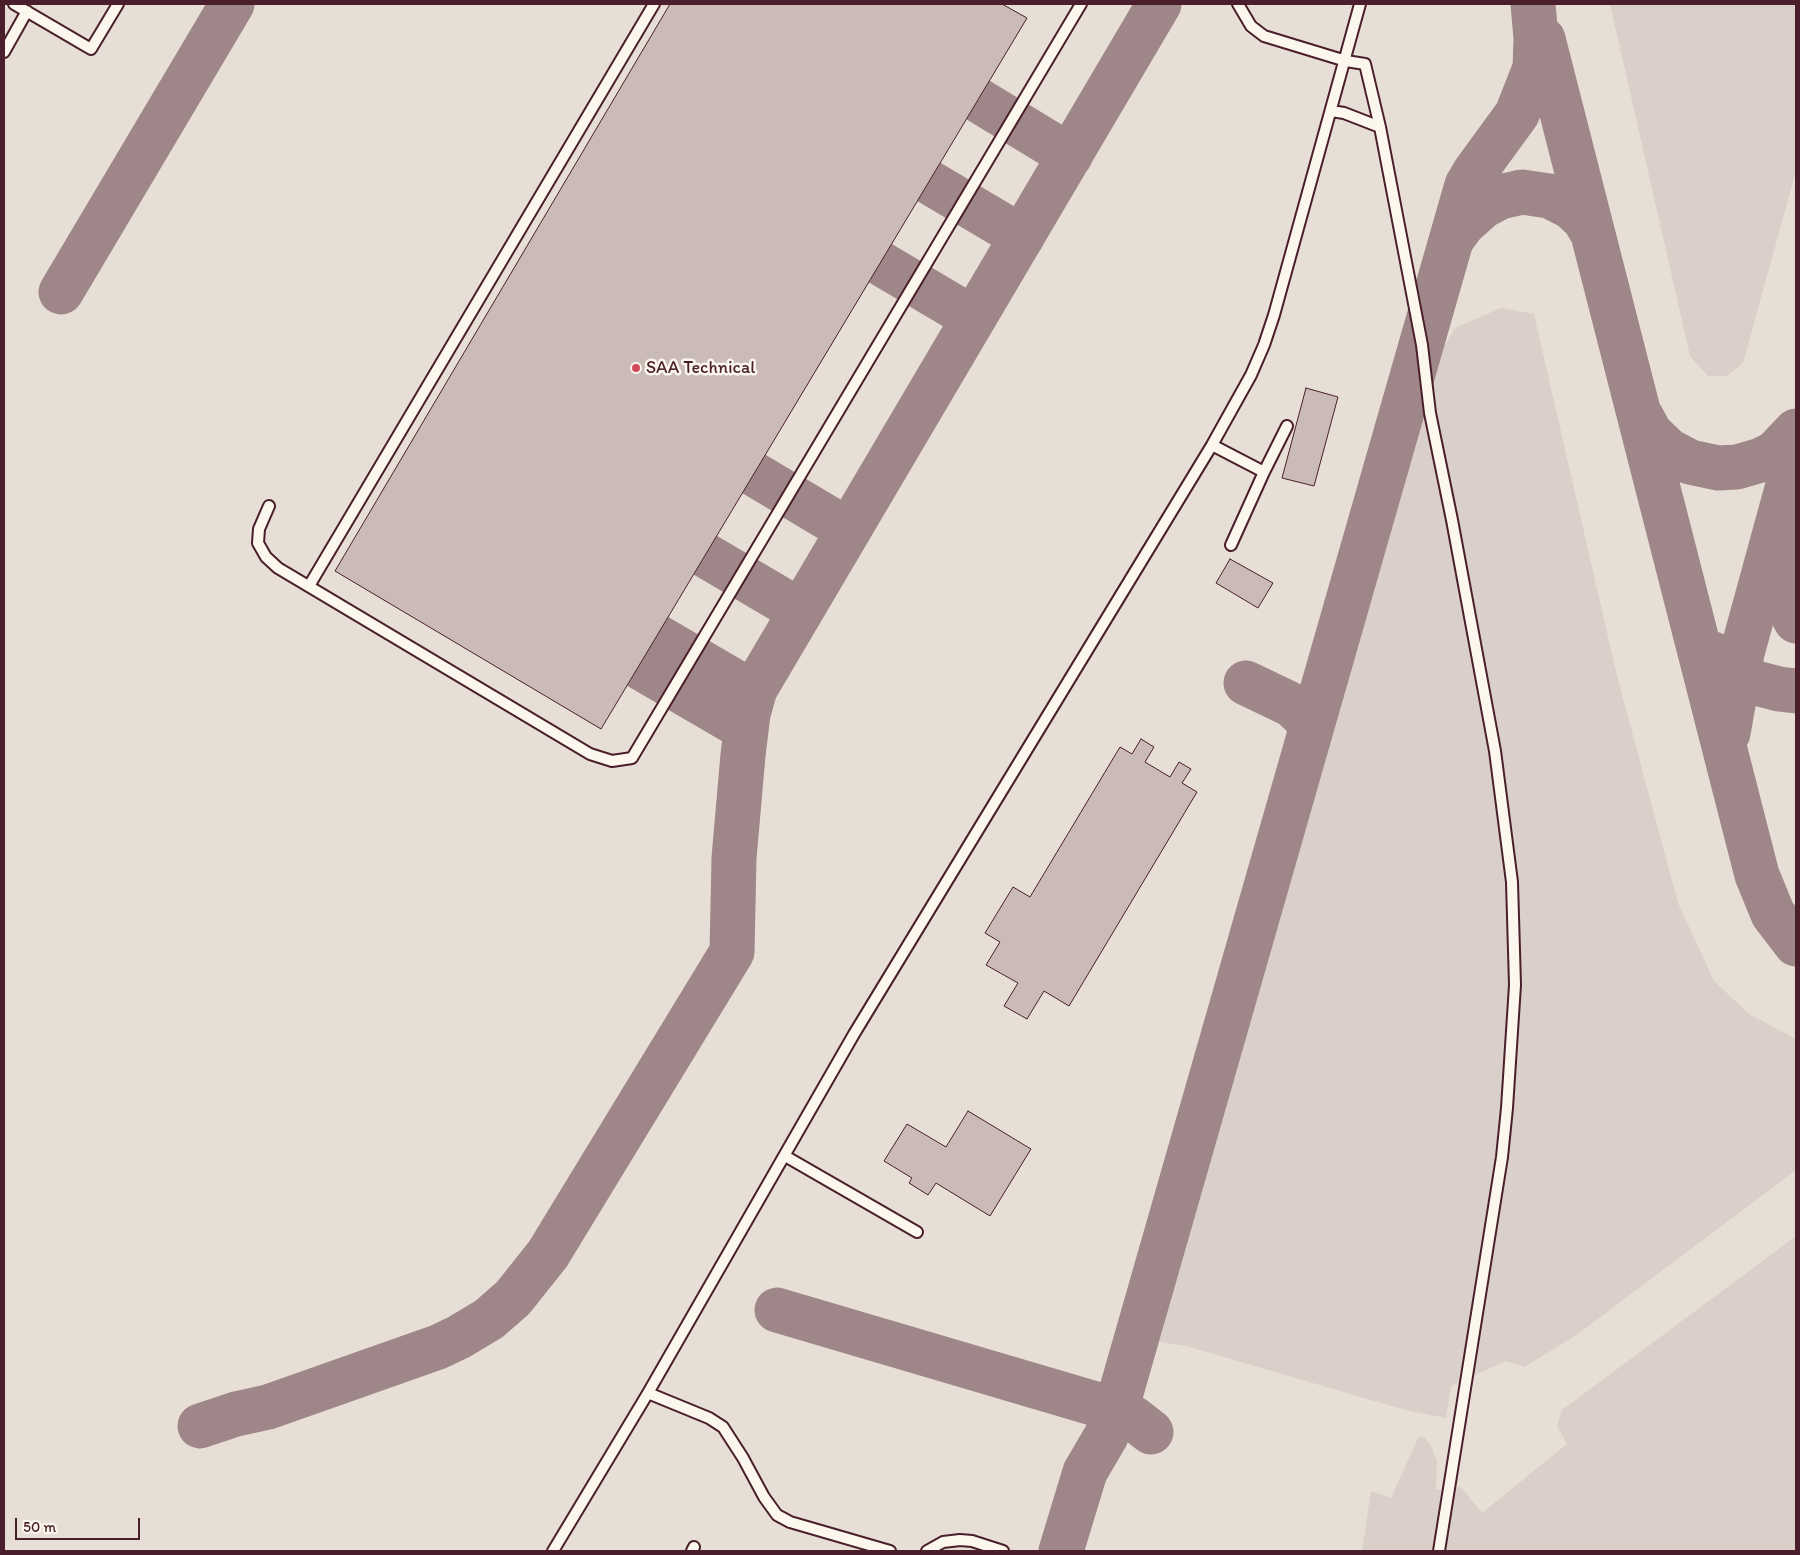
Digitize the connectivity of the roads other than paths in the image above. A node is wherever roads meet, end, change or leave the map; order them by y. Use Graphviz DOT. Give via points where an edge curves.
graph roads {
  1 [pos="14,4"];
  2 [pos="118,4"];
  3 [pos="654,4"];
  4 [pos="1081,4"];
  5 [pos="1238,4"];
  6 [pos="1360,4"];
  7 [pos="27,12"];
  8 [pos="4,52"];
  9 [pos="1346,61"];
  10 [pos="1331,111"];
  11 [pos="1380,127"];
  12 [pos="1287,426"];
  13 [pos="1212,445"];
  14 [pos="1264,472"];
  15 [pos="268,506"];
  16 [pos="1231,545"];
  17 [pos="309,586"];
  18 [pos="785,1156"];
  19 [pos="917,1232"];
  20 [pos="648,1393"];
  21 [pos="553,1551"];
  22 [pos="890,1551"];
  23 [pos="927,1551"];
  24 [pos="1000,1551"];
  25 [pos="1439,1551"];
  1 -- 7 [label="lane"];
  2 -- 7 [label="lane" via="91,49"];
  3 -- 17 [label="lane"];
  4 -- 17 [label="lane" via="632,758 612,761 590,754"];
  5 -- 9 [label="lane" via="1251,26 1264,36"];
  6 -- 9 [label="lane"];
  7 -- 8 [label="lane"];
  9 -- 10 [label="lane"];
  9 -- 11 [label="lane" via="1366,64"];
  10 -- 11 [label="lane"];
  10 -- 13 [label="lane" via="1264,345"];
  11 -- 25 [label="lane" via="1422,345 1430,413 1495,751 1508,840 1514,924 1514,1029 1502,1157"];
  12 -- 14 [label="lane"];
  13 -- 14 [label="lane"];
  13 -- 18 [label="lane" via="854,1034"];
  14 -- 16 [label="lane"];
  15 -- 17 [label="lane" via="258,543 266,558"];
  18 -- 19 [label="lane"];
  18 -- 20 [label="lane"];
  20 -- 21 [label="lane"];
  20 -- 22 [label="lane" via="723,1427 777,1515 790,1522"];
  23 -- 24 [label="lane" via="942,1542 960,1540"];
}
